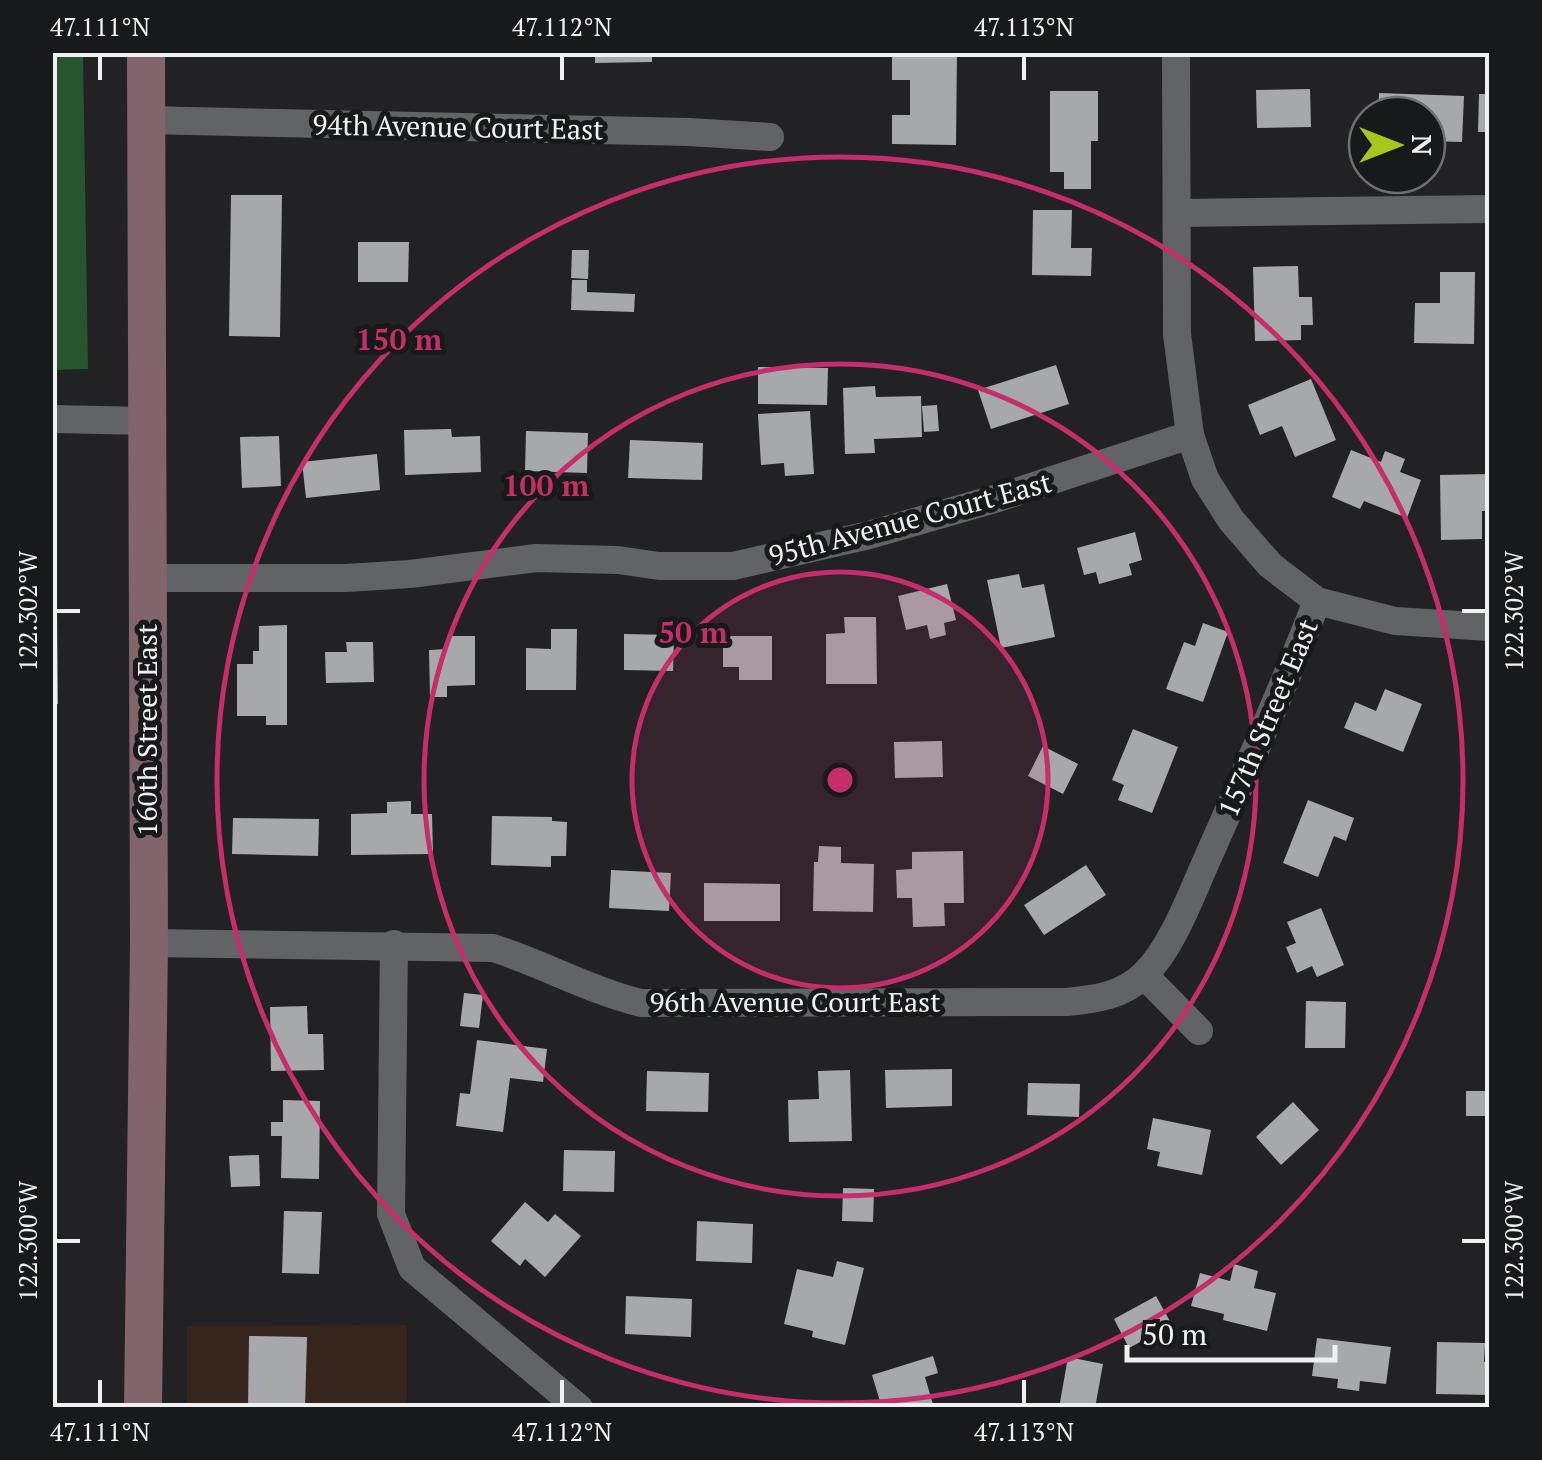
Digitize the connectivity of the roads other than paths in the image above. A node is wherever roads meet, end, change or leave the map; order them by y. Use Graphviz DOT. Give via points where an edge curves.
graph roads {
  1 [pos="146,52"];
  2 [pos="1176,52"];
  3 [pos="146,120"];
  4 [pos="770,138"];
  5 [pos="1490,210"];
  6 [pos="1178,213"];
  7 [pos="52,419"];
  8 [pos="148,421"];
  9 [pos="1190,435"];
  10 [pos="147,578"];
  11 [pos="1317,602"];
  12 [pos="1490,627"];
  13 [pos="148,943"];
  14 [pos="394,944"];
  15 [pos="1144,975"];
  16 [pos="1199,1031"];
  17 [pos="143,1408"];
  18 [pos="579,1408"];
  1 -- 3 [label="main road, 160th Street East"];
  2 -- 6 [label="street, 157th Street East"];
  3 -- 4 [label="street, 94th Avenue Court East"];
  3 -- 8 [label="main road, 160th Street East"];
  5 -- 6 [label="street"];
  6 -- 9 [label="street, 157th Street East" via="1177,334"];
  7 -- 8 [label="street"];
  8 -- 10 [label="main road, 160th Street East"];
  9 -- 10 [label="street, 95th Avenue Court East" via="887,530 732,566 536,558 346,578"];
  9 -- 11 [label="street, 157th Street East" via="1205,480 1231,520 1280,574"];
  10 -- 13 [label="main road, 160th Street East"];
  11 -- 12 [label="street" via="1395,621"];
  11 -- 15 [label="street, 157th Street East" via="1179,920"];
  13 -- 14 [label="street, 96th Avenue Court East"];
  13 -- 17 [label="main road, 160th Street East"];
  14 -- 15 [label="street, 96th Avenue Court East" via="493,948 601,993 655,1004 1066,1002 1104,998"];
  14 -- 18 [label="street" via="391,1214 400,1242 412,1268"];
  15 -- 16 [label="street"];
}
